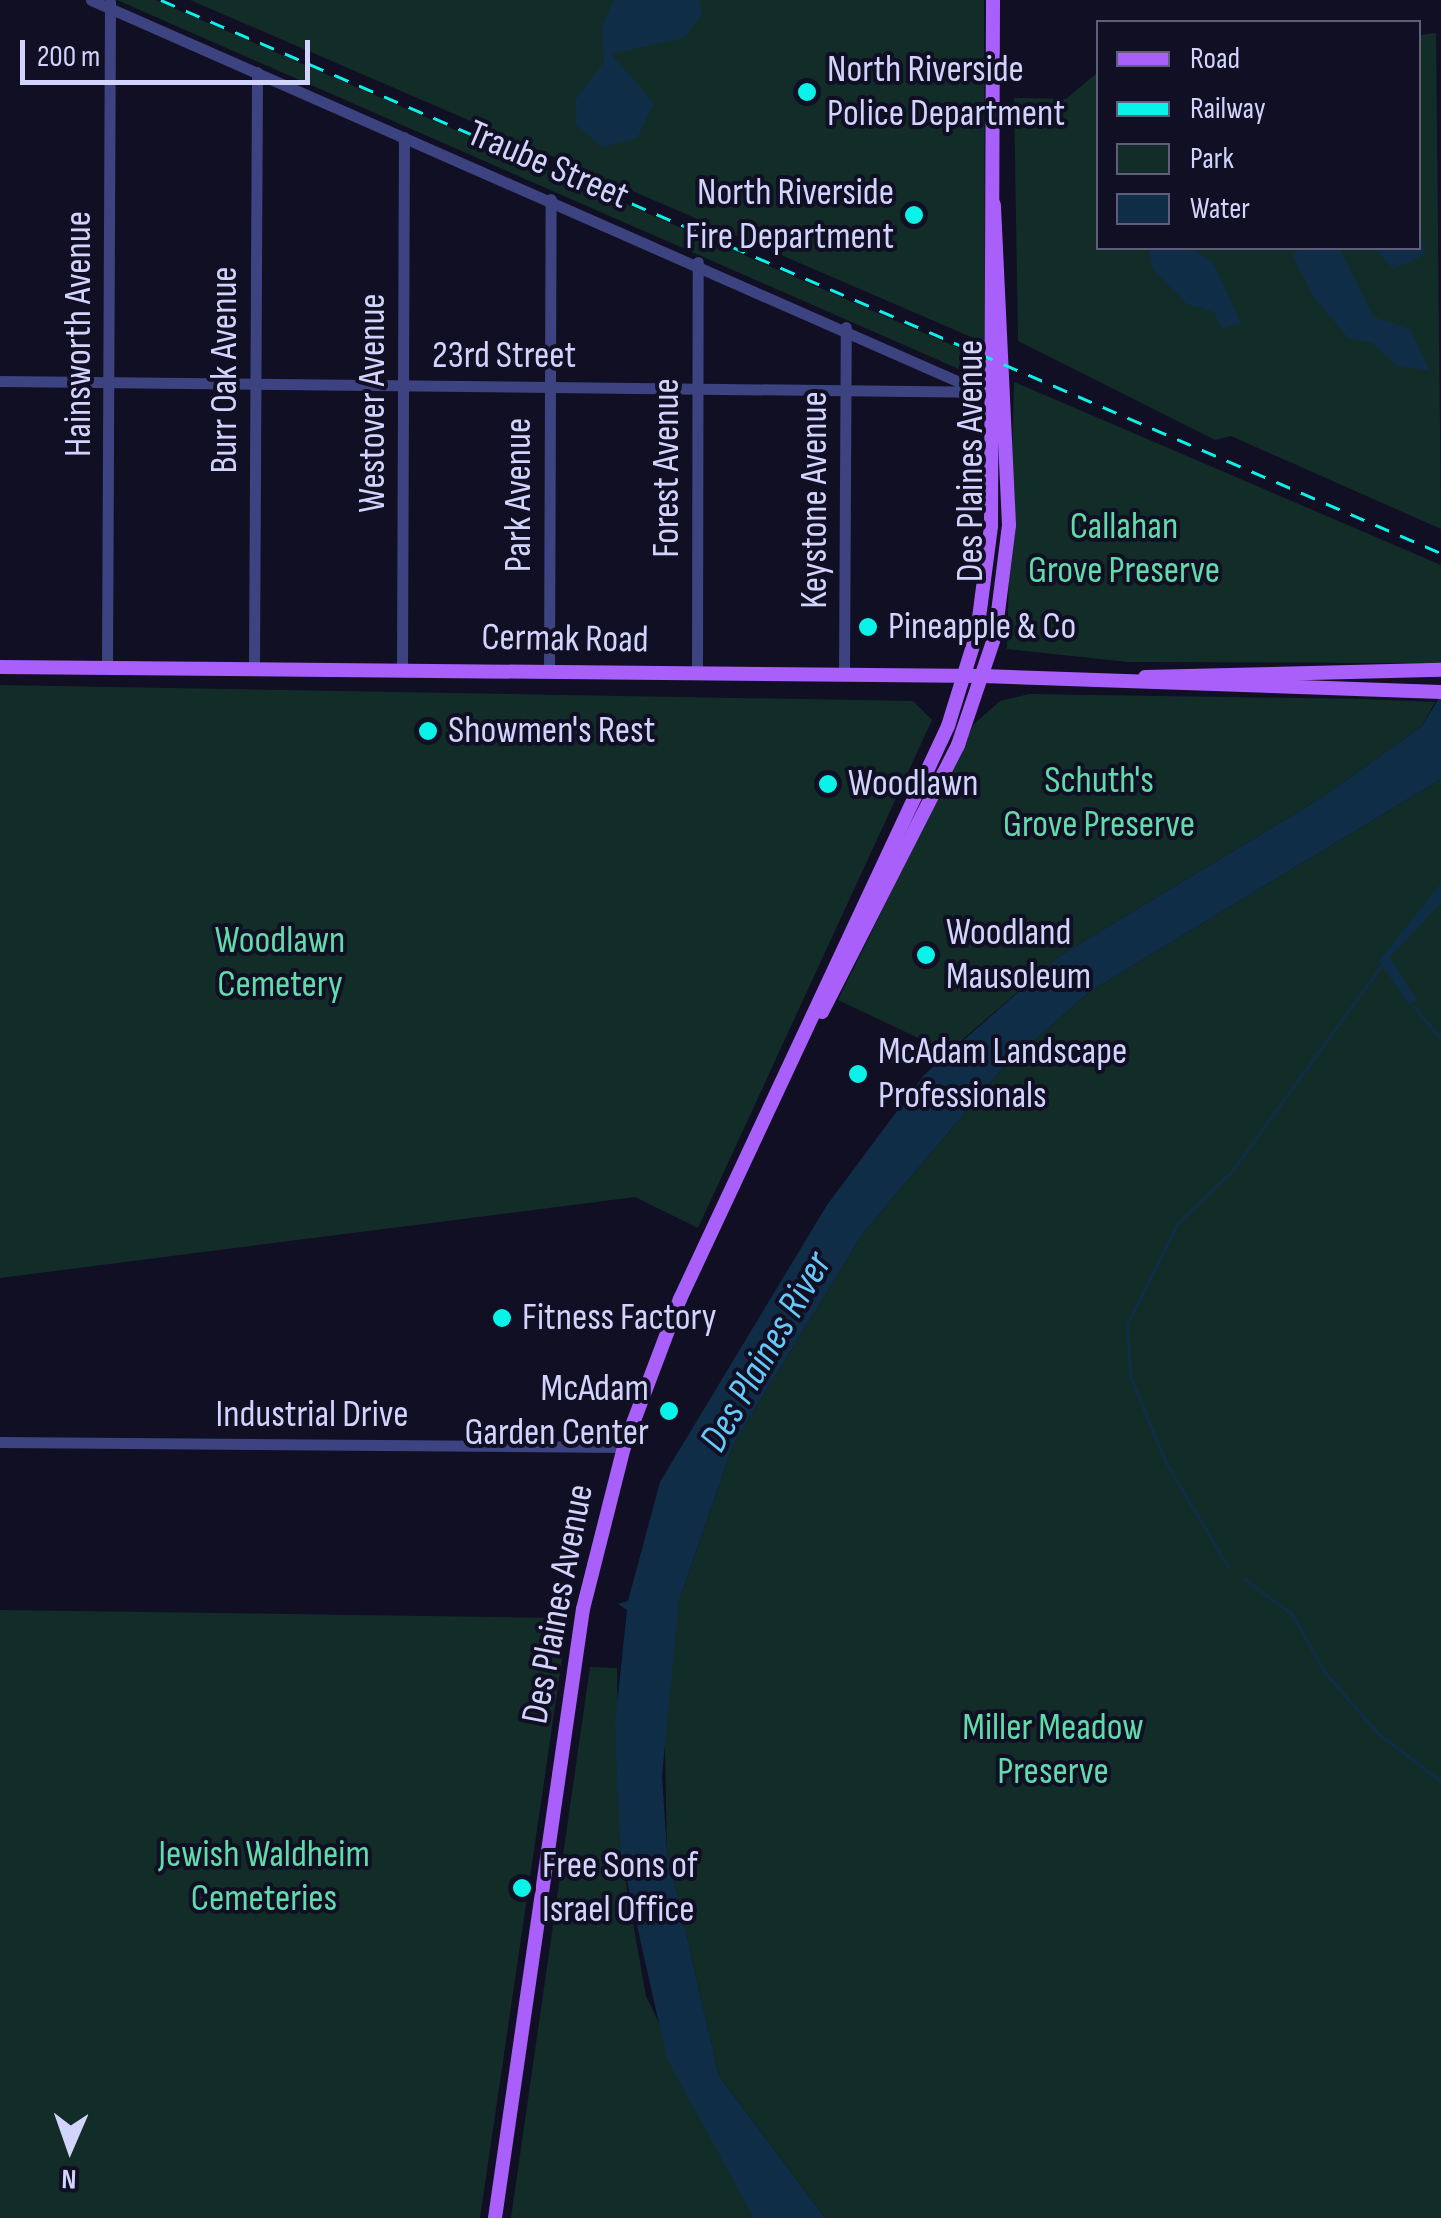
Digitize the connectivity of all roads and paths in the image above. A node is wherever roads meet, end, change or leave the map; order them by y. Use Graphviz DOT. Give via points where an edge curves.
graph roads {
  1 [pos="91,0"];
  2 [pos="994,0"];
  3 [pos="110,4"];
  4 [pos="258,72"];
  5 [pos="404,136"];
  6 [pos="551,199"];
  7 [pos="993,202"];
  8 [pos="698,262"];
  9 [pos="846,327"];
  10 [pos="0,381"];
  11 [pos="108,381"];
  12 [pos="255,383"];
  13 [pos="403,385"];
  14 [pos="550,386"];
  15 [pos="698,388"];
  16 [pos="846,388"];
  17 [pos="985,392"];
  18 [pos="1007,392"];
  19 [pos="0,667"];
  20 [pos="107,668"];
  21 [pos="254,669"];
  22 [pos="402,670"];
  23 [pos="1441,670"];
  24 [pos="549,672"];
  25 [pos="697,673"];
  26 [pos="844,674"];
  27 [pos="964,676"];
  28 [pos="982,676"];
  29 [pos="1130,680"];
  30 [pos="1440,692"];
  31 [pos="805,1038"];
  32 [pos="0,1442"];
  33 [pos="624,1447"];
  34 [pos="494,2218"];
  1 -- 3 [label="street, Traube Street"];
  2 -- 7 [label="main road, Des Plaines Avenue"];
  3 -- 4 [label="street, Traube Street"];
  3 -- 11 [label="street, Hainsworth Avenue"];
  4 -- 5 [label="street, Traube Street"];
  4 -- 12 [label="street, Burr Oak Avenue"];
  5 -- 6 [label="street, Traube Street"];
  5 -- 13 [label="street, Westover Avenue"];
  6 -- 8 [label="street, Traube Street"];
  6 -- 14 [label="street, Park Avenue"];
  7 -- 17 [label="main road, Des Plaines Avenue"];
  7 -- 18 [label="main road, Des Plaines Avenue"];
  8 -- 9 [label="street, Traube Street"];
  8 -- 15 [label="street, Forest Avenue"];
  9 -- 16 [label="street, Keystone Avenue"];
  9 -- 17 [label="street, Traube Street"];
  10 -- 11 [label="street, 23rd Street"];
  11 -- 12 [label="street, 23rd Street"];
  11 -- 20 [label="street, Hainsworth Avenue"];
  12 -- 13 [label="street, 23rd Street"];
  12 -- 21 [label="street, Burr Oak Avenue"];
  13 -- 14 [label="street, 23rd Street"];
  13 -- 22 [label="street, Westover Avenue"];
  14 -- 15 [label="street, 23rd Street"];
  14 -- 24 [label="street, Park Avenue"];
  15 -- 16 [label="street, 23rd Street"];
  15 -- 25 [label="street, Forest Avenue"];
  16 -- 17 [label="street, 23rd Street"];
  16 -- 26 [label="street, Keystone Avenue"];
  17 -- 18 [label="street, 23rd Street"];
  17 -- 27 [label="main road, Des Plaines Avenue" via="988,562"];
  18 -- 28 [label="main road, Des Plaines Avenue" via="1008,551"];
  19 -- 20 [label="main road, Cermak Road"];
  20 -- 21 [label="main road, Cermak Road"];
  21 -- 22 [label="main road, Cermak Road"];
  22 -- 24 [label="main road, Cermak Road"];
  23 -- 29 [label="main road, Cermak Road" via="1186,670"];
  24 -- 25 [label="main road, Cermak Road"];
  25 -- 26 [label="main road, Cermak Road"];
  26 -- 27 [label="main road, Cermak Road"];
  27 -- 28 [label="main road, Cermak Road"];
  27 -- 31 [label="main road, Des Plaines Avenue"];
  28 -- 29 [label="main road, Cermak Road"];
  28 -- 31 [label="main road, Des Plaines Avenue" via="924,814"];
  29 -- 30 [label="main road, Cermak Road"];
  31 -- 33 [label="main road, Des Plaines Avenue" via="680,1299"];
  32 -- 33 [label="street, Industrial Drive"];
  33 -- 34 [label="main road, Des Plaines Avenue" via="584,1609"];
}
